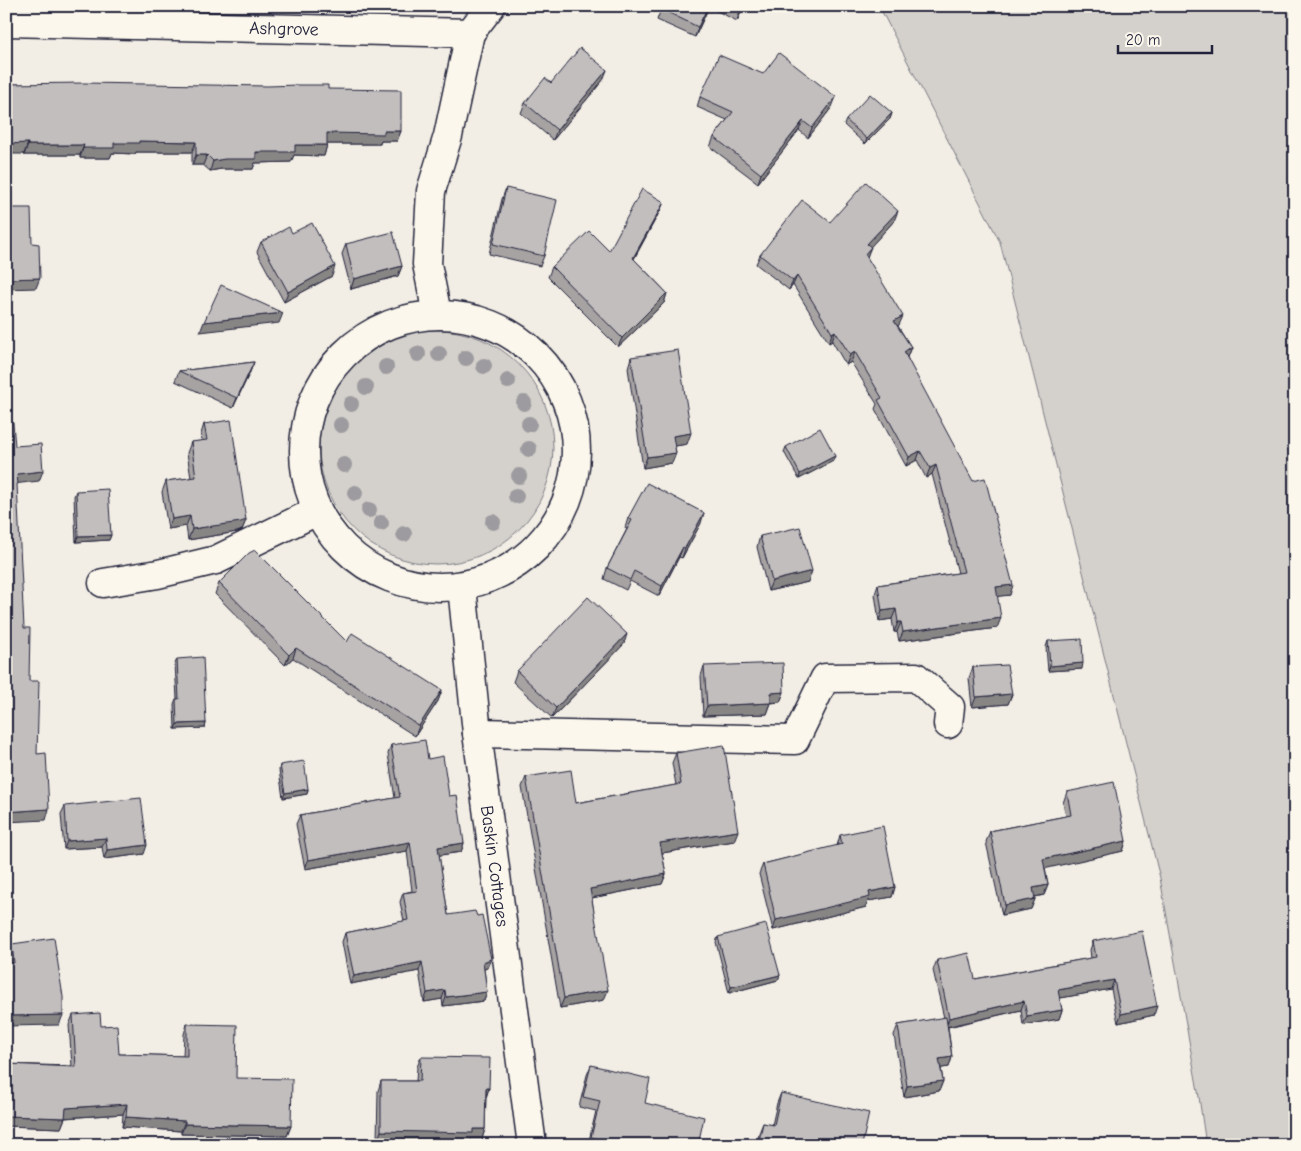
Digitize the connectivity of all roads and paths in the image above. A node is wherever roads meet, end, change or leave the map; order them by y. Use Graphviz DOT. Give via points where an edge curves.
graph roads {
  1 [pos="491,6"];
  2 [pos="6,22"];
  3 [pos="470,33"];
  4 [pos="437,314"];
  5 [pos="317,511"];
  6 [pos="103,583"];
  7 [pos="462,587"];
  8 [pos="948,724"];
  9 [pos="477,733"];
  10 [pos="532,1145"];
  1 -- 3 [label="street"];
  2 -- 3 [label="street, Ashgrove"];
  3 -- 4 [label="street" via="448,136 431,191 427,264"];
  4 -- 5 [label="street" via="388,324 348,349 321,382 304,432 310,496"];
  4 -- 7 [label="street" via="486,321 534,350 561,385 575,425 571,492 535,550 503,574"];
  5 -- 6 [label="street" via="216,560"];
  5 -- 7 [label="street" via="322,522 349,554 381,576"];
  7 -- 9 [label="street, Baskin Cottages"];
  8 -- 9 [label="street" via="950,708 916,677 825,678 796,740"];
  9 -- 10 [label="street, Baskin Cottages"];
}
